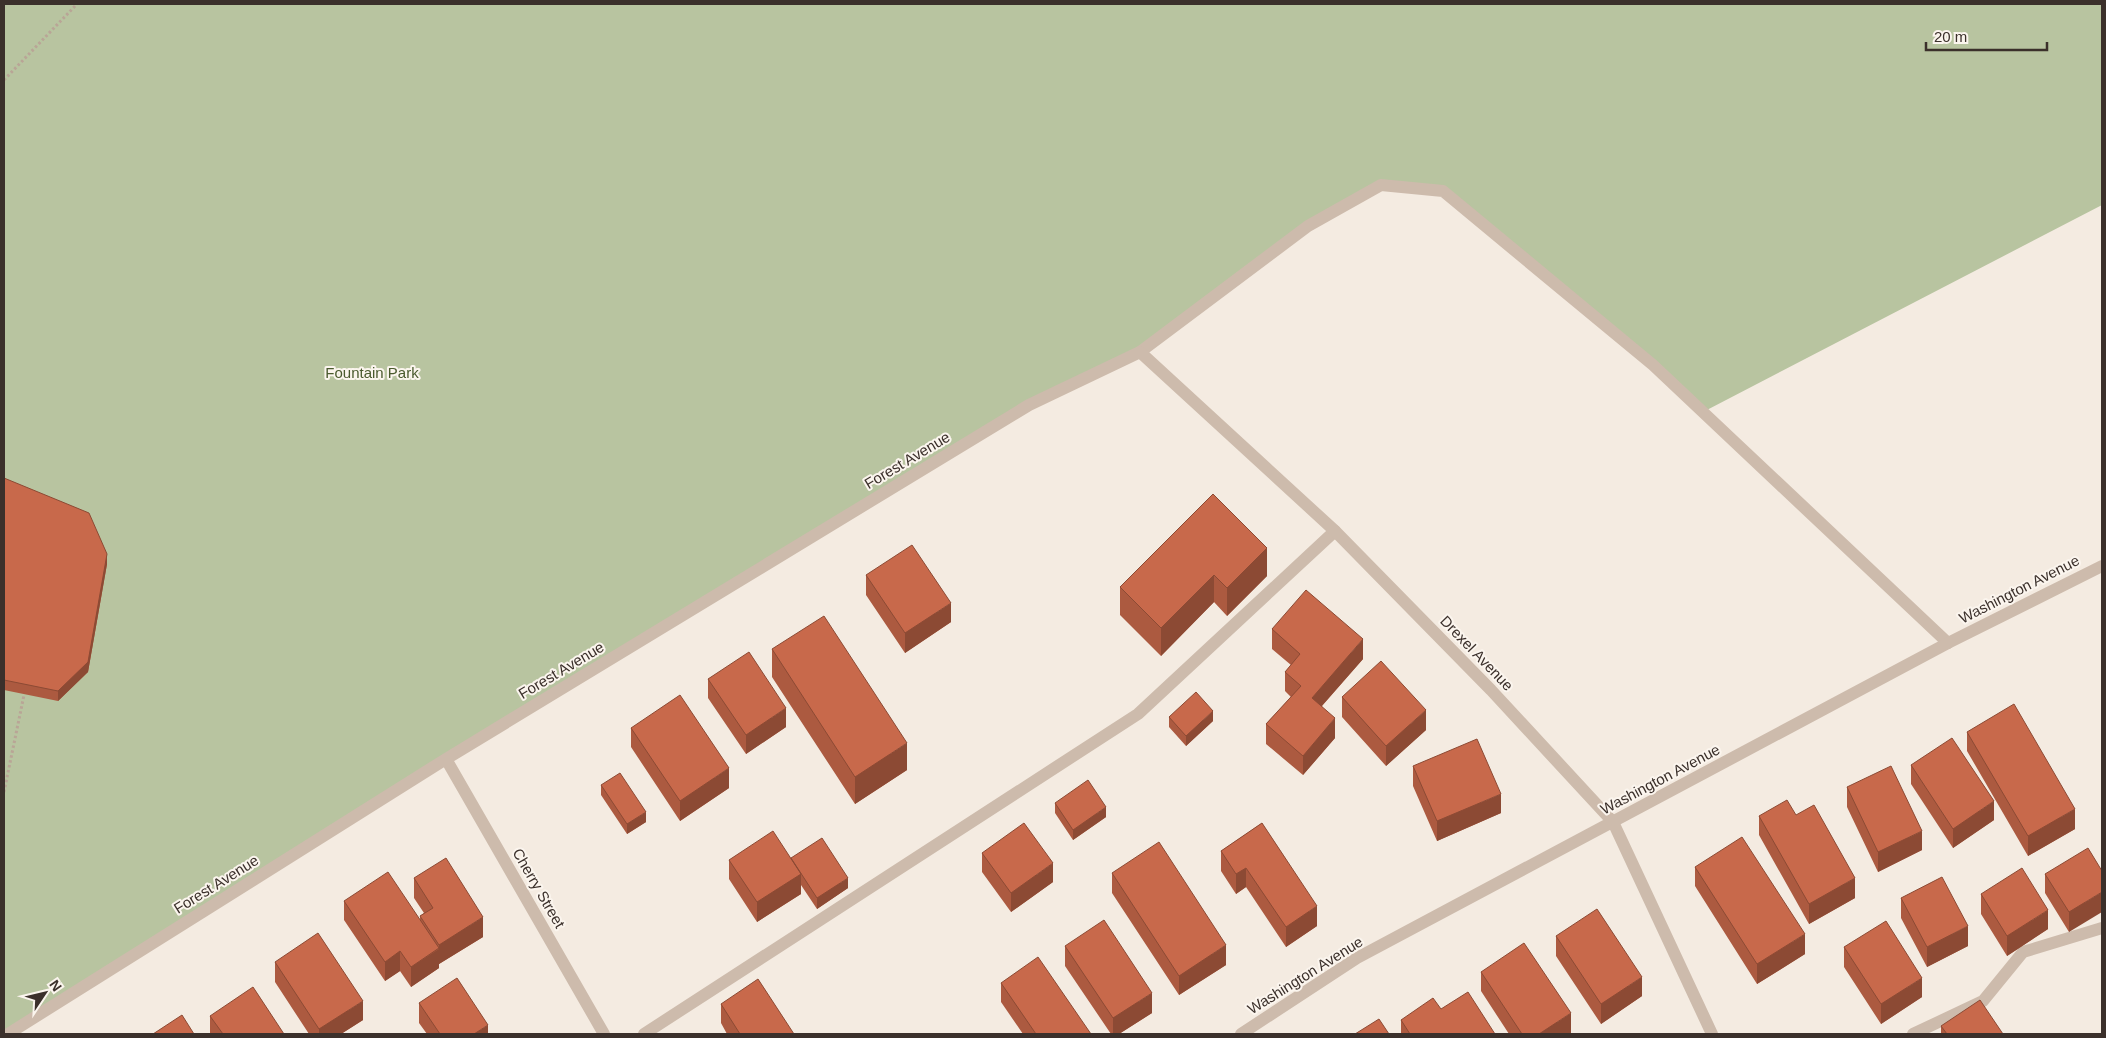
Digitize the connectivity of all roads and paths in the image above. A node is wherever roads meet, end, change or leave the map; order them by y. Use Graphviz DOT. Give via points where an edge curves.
graph roads {
  1 [pos="77,4"];
  2 [pos="4,80"];
  3 [pos="1140,352"];
  4 [pos="1335,531"];
  5 [pos="2102,566"];
  6 [pos="1948,643"];
  7 [pos="24,695"];
  8 [pos="446,759"];
  9 [pos="4,792"];
  10 [pos="1613,822"];
  11 [pos="2102,928"];
  12 [pos="8,1034"];
  13 [pos="604,1034"];
  14 [pos="644,1034"];
  15 [pos="1241,1034"];
  16 [pos="1712,1034"];
  17 [pos="1912,1034"];
  1 -- 2 [label="path"];
  3 -- 4 [label="street, Drexel Avenue"];
  3 -- 6 [label="street, Forest Avenue" via="1308,226 1381,185 1443,191 1653,365"];
  3 -- 8 [label="street, Forest Avenue" via="1029,405"];
  4 -- 10 [label="street, Drexel Avenue" via="1491,690"];
  4 -- 14 [label="street" via="1138,714"];
  5 -- 6 [label="street, Washington Avenue"];
  6 -- 10 [label="street, Washington Avenue"];
  7 -- 9 [label="path"];
  8 -- 12 [label="street, Forest Avenue"];
  8 -- 13 [label="street, Cherry Street"];
  10 -- 15 [label="street, Washington Avenue" via="1358,958"];
  10 -- 16 [label="street, Drexel Avenue"];
  11 -- 17 [label="street" via="2023,952 1983,1001"];
}
